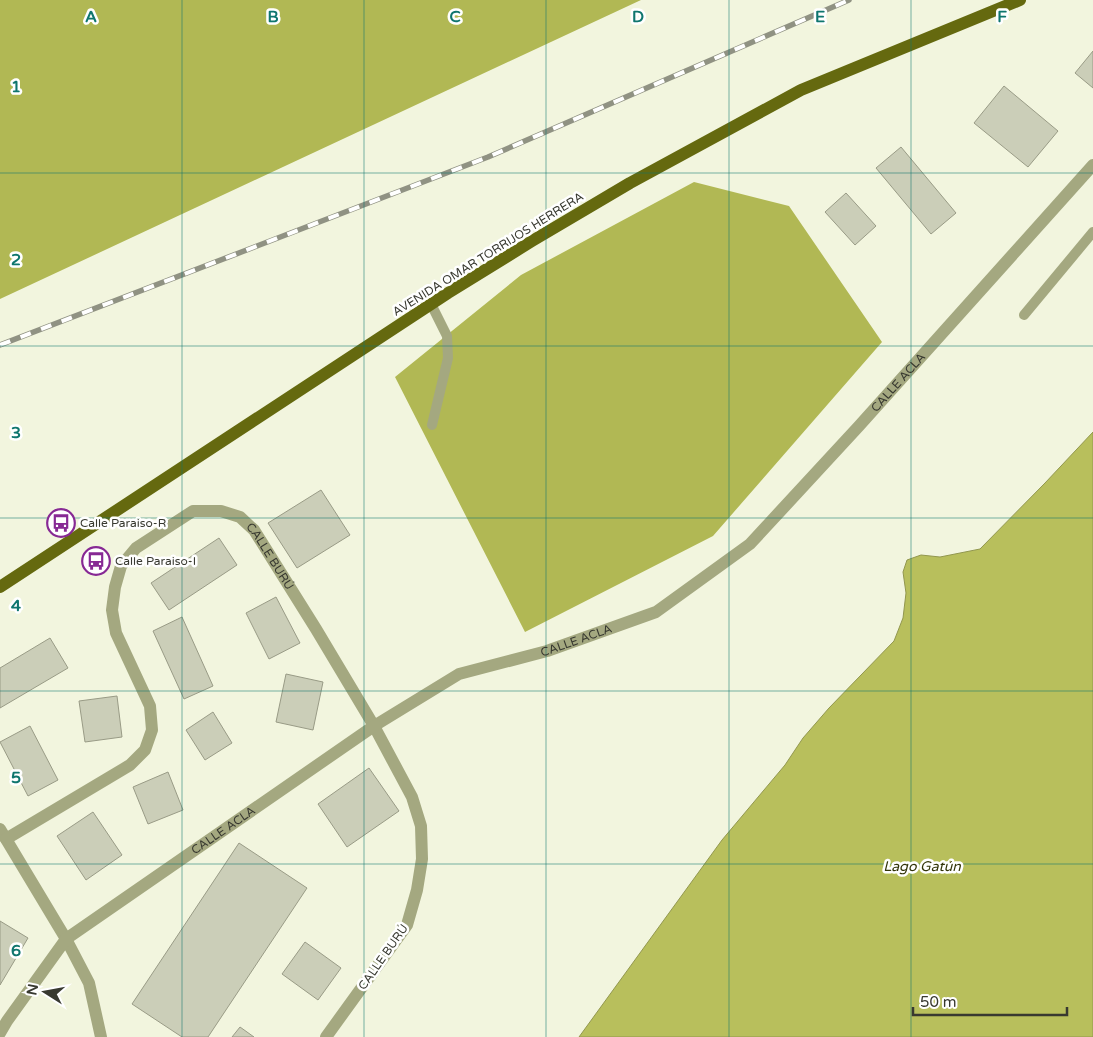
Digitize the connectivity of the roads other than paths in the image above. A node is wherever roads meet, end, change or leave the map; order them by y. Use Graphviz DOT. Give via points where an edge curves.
graph roads {
  1 [pos="1020,0"];
  2 [pos="1093,165"];
  3 [pos="1093,232"];
  4 [pos="432,304"];
  5 [pos="1024,315"];
  6 [pos="432,425"];
  7 [pos="0,587"];
  8 [pos="374,726"];
  9 [pos="3,834"];
  10 [pos="66,939"];
  11 [pos="0,1033"];
  12 [pos="101,1037"];
  13 [pos="326,1037"];
  1 -- 4 [label="main road, AVENIDA OMAR TORRIJOS HERRERA" via="801,90 630,183"];
  2 -- 8 [label="street, CALLE ACLA" via="750,544 656,612 546,651 458,674"];
  3 -- 5 [label="lane"];
  4 -- 6 [label="lane" via="448,336 448,358"];
  4 -- 7 [label="main road, AVENIDA OMAR TORRIJOS HERRERA"];
  8 -- 9 [label="street, CALLE BURÚ" via="254,530 240,517 221,511 193,511 136,548 121,566 115,586 112,610 116,633 150,706 152,730 145,750 130,765"];
  8 -- 10 [label="street, CALLE ACLA"];
  8 -- 13 [label="street, CALLE BURÚ" via="412,797 421,826 422,859 407,925"];
  9 -- 10 [label="street"];
  10 -- 11 [label="street, CALLE ACLA"];
  10 -- 12 [label="street" via="89,983"];
}
